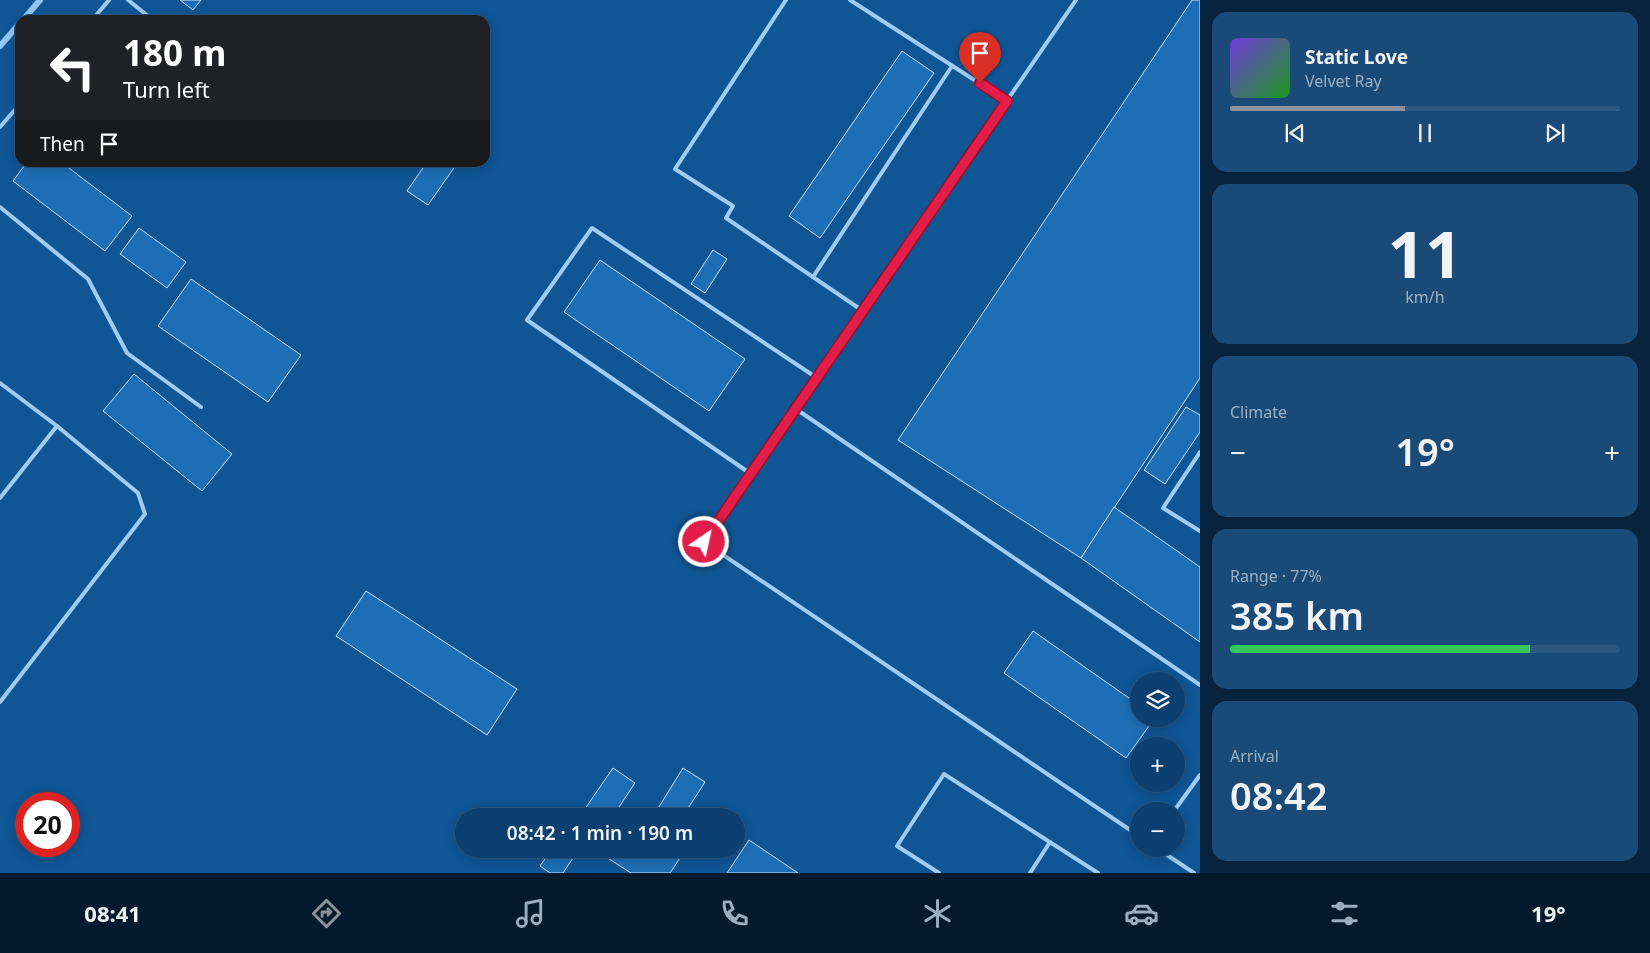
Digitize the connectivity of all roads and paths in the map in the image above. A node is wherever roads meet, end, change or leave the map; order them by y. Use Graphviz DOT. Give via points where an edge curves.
graph roads {
  1 [pos="109,0"];
  2 [pos="128,0"];
  3 [pos="786,0"];
  4 [pos="850,0"];
  5 [pos="1076,0"];
  6 [pos="96,15"];
  7 [pos="147,15"];
  8 [pos="952,66"];
  9 [pos="1007,101"];
  10 [pos="15,110"];
  11 [pos="0,127"];
  12 [pos="0,207"];
  13 [pos="813,277"];
  14 [pos="862,311"];
  15 [pos="817,378"];
  16 [pos="0,383"];
  17 [pos="200,407"];
  18 [pos="796,409"];
  19 [pos="57,426"];
  20 [pos="1200,452"];
  21 [pos="751,474"];
  22 [pos="0,498"];
  23 [pos="1200,531"];
  24 [pos="1200,685"];
  25 [pos="0,702"];
  26 [pos="1200,775"];
  27 [pos="1180,802"];
  28 [pos="1130,830"];
  29 [pos="1050,842"];
  30 [pos="1170,857"];
  31 [pos="939,873"];
  32 [pos="1030,873"];
  33 [pos="1098,873"];
  34 [pos="1194,873"];
  1 -- 6 [label="lane"];
  2 -- 7 [label="lane"];
  3 -- 13 [label="lane" via="675,169 733,206 726,218"];
  4 -- 8 [label="lane"];
  5 -- 9 [label="lane"];
  8 -- 9 [label="lane"];
  8 -- 13 [label="lane"];
  9 -- 14 [label="lane"];
  10 -- 11 [label="lane"];
  12 -- 17 [label="lane" via="88,279 127,353"];
  13 -- 14 [label="lane"];
  14 -- 15 [label="lane"];
  15 -- 18 [label="lane"];
  15 -- 21 [label="lane" via="592,228 527,320"];
  16 -- 19 [label="lane"];
  18 -- 21 [label="lane"];
  18 -- 24 [label="lane"];
  19 -- 22 [label="lane"];
  19 -- 25 [label="lane" via="138,493 146,514"];
  20 -- 23 [label="lane" via="1163,508"];
  21 -- 28 [label="lane" via="704,542"];
  26 -- 27 [label="lane"];
  29 -- 31 [label="lane" via="944,774 897,846"];
  29 -- 32 [label="lane"];
  29 -- 33 [label="lane"];
  30 -- 34 [label="lane"];
}
